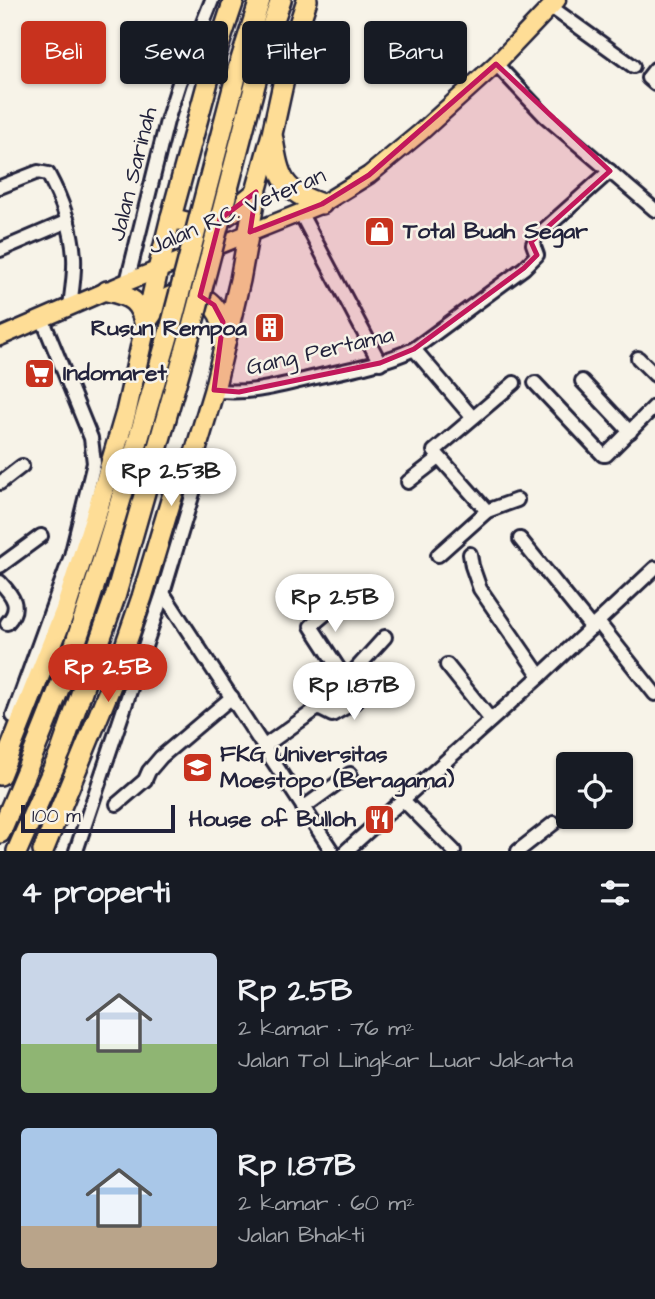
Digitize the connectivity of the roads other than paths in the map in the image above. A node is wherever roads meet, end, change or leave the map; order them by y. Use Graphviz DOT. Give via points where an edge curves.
graph roads {
  1 [pos="212,0"];
  2 [pos="234,0"];
  3 [pos="260,0"];
  4 [pos="281,0"];
  5 [pos="307,0"];
  6 [pos="554,4"];
  7 [pos="496,64"];
  8 [pos="632,66"];
  9 [pos="655,69"];
  10 [pos="655,84"];
  11 [pos="272,134"];
  12 [pos="610,172"];
  13 [pos="0,187"];
  14 [pos="256,192"];
  15 [pos="322,204"];
  16 [pos="655,210"];
  17 [pos="302,214"];
  18 [pos="171,217"];
  19 [pos="68,221"];
  20 [pos="250,232"];
  21 [pos="0,250"];
  22 [pos="158,270"];
  23 [pos="127,282"];
  24 [pos="107,290"];
  25 [pos="71,306"];
  26 [pos="42,318"];
  27 [pos="146,324"];
  28 [pos="0,337"];
  29 [pos="225,341"];
  30 [pos="414,349"];
  31 [pos="638,358"];
  32 [pos="380,363"];
  33 [pos="655,375"];
  34 [pos="582,381"];
  35 [pos="514,383"];
  36 [pos="535,383"];
  37 [pos="214,390"];
  38 [pos="655,407"];
  39 [pos="472,417"];
  40 [pos="630,432"];
  41 [pos="195,453"];
  42 [pos="439,458"];
  43 [pos="22,466"];
  44 [pos="408,482"];
  45 [pos="0,483"];
  46 [pos="517,500"];
  47 [pos="487,511"];
  48 [pos="41,536"];
  49 [pos="520,539"];
  50 [pos="470,554"];
  51 [pos="438,555"];
  52 [pos="0,566"];
  53 [pos="652,577"];
  54 [pos="0,582"];
  55 [pos="163,593"];
  56 [pos="351,593"];
  57 [pos="7,623"];
  58 [pos="595,625"];
  59 [pos="385,637"];
  60 [pos="447,665"];
  61 [pos="540,676"];
  62 [pos="346,680"];
  63 [pos="655,694"];
  64 [pos="232,698"];
  65 [pos="491,720"];
  66 [pos="263,747"];
  67 [pos="0,753"];
  68 [pos="350,774"];
  69 [pos="0,775"];
  70 [pos="404,800"];
  71 [pos="117,804"];
  72 [pos="303,808"];
  73 [pos="554,823"];
  74 [pos="0,833"];
  75 [pos="17,851"];
  76 [pos="43,851"];
  77 [pos="76,851"];
  78 [pos="332,851"];
  79 [pos="346,851"];
  80 [pos="454,851"];
  81 [pos="518,851"];
  1 -- 23 [label="street, Jalan Sarinah" via="167,121"];
  2 -- 18 [label="highway"];
  3 -- 74 [label="highway, bridge" via="102,561 40,740"];
  4 -- 75 [label="highway, bridge" via="116,594 61,751"];
  5 -- 11 [label="highway"];
  6 -- 7 [label="main road, Jalan RC. Veteran"];
  6 -- 8 [label="street"];
  7 -- 12 [label="street" via="545,116"];
  7 -- 15 [label="main road, Jalan RC. Veteran" via="369,175"];
  9 -- 10 [label="street" via="648,78"];
  11 -- 14 [label="highway"];
  11 -- 15 [label="highway" via="283,179 292,191"];
  12 -- 16 [label="street"];
  12 -- 30 [label="street, Gang Pertama" via="536,237 537,255 524,268"];
  13 -- 19 [label="street" via="38,172 48,174"];
  14 -- 18 [label="highway" via="207,224"];
  14 -- 20 [label="highway"];
  15 -- 17 [label="main road, Jalan RC. Veteran"];
  17 -- 20 [label="main road, Jalan RC. Veteran"];
  17 -- 32 [label="street"];
  18 -- 22 [label="highway"];
  19 -- 21 [label="street"];
  19 -- 25 [label="street" via="74,258"];
  20 -- 22 [label="main road, Jalan RC. Veteran"];
  20 -- 29 [label="highway"];
  22 -- 23 [label="main road, Jalan RC. Veteran"];
  22 -- 27 [label="highway"];
  23 -- 24 [label="main road, Jalan RC. Veteran"];
  24 -- 25 [label="main road, Jalan RC. Veteran"];
  24 -- 27 [label="highway" via="133,300"];
  25 -- 26 [label="main road, Jalan RC. Veteran"];
  26 -- 28 [label="main road, Jalan RC. Veteran"];
  26 -- 67 [label="street" via="91,438 94,463 71,556"];
  27 -- 29 [label="highway" via="170,297 187,292 214,305"];
  27 -- 69 [label="highway" via="126,412 65,611"];
  29 -- 37 [label="highway"];
  30 -- 32 [label="street, Gang Pertama"];
  30 -- 39 [label="street"];
  31 -- 33 [label="street"];
  32 -- 37 [label="street, Gang Pertama" via="258,389"];
  34 -- 40 [label="street"];
  35 -- 39 [label="street"];
  36 -- 40 [label="street" via="603,455"];
  37 -- 41 [label="highway"];
  38 -- 40 [label="street"];
  39 -- 42 [label="street" via="434,451"];
  41 -- 55 [label="street" via="196,483"];
  41 -- 76 [label="highway" via="178,477 114,678"];
  42 -- 44 [label="street"];
  42 -- 47 [label="street"];
  43 -- 45 [label="street"];
  46 -- 47 [label="street"];
  47 -- 51 [label="street"];
  48 -- 52 [label="street"];
  49 -- 58 [label="street"];
  50 -- 61 [label="street" via="480,589"];
  53 -- 58 [label="street"];
  54 -- 57 [label="street" via="16,609"];
  55 -- 64 [label="street"];
  55 -- 77 [label="street"];
  56 -- 62 [label="street" via="311,626"];
  58 -- 61 [label="street"];
  58 -- 63 [label="street"];
  59 -- 62 [label="street"];
  60 -- 65 [label="street"];
  61 -- 65 [label="street"];
  62 -- 66 [label="street" via="357,696 355,702 332,715 318,708"];
  64 -- 66 [label="street"];
  64 -- 71 [label="street" via="170,749 145,780"];
  65 -- 70 [label="street"];
  66 -- 72 [label="street"];
  68 -- 72 [label="street"];
  70 -- 79 [label="street"];
  70 -- 80 [label="street"];
  72 -- 78 [label="street"];
  73 -- 81 [label="street"];
}
